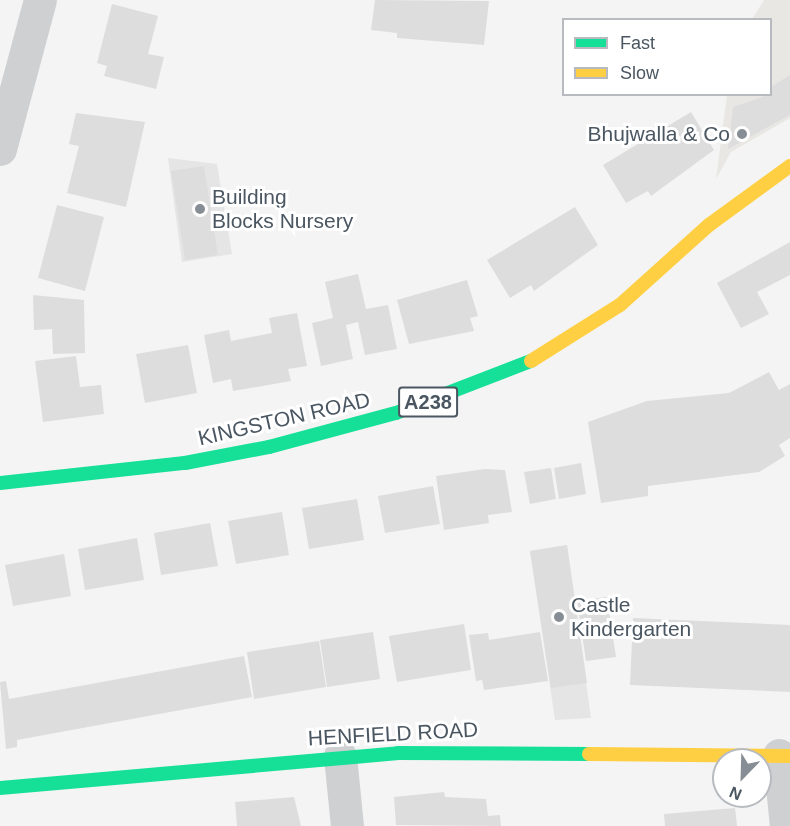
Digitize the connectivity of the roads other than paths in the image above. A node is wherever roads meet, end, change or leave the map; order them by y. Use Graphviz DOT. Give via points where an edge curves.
graph roads {
  1 [pos="40,0"];
  2 [pos="0,149"];
  3 [pos="790,166"];
  4 [pos="0,483"];
  5 [pos="784,755"];
  6 [pos="339,756"];
  7 [pos="0,788"];
  8 [pos="347,826"];
  9 [pos="786,826"];
  1 -- 2 [label="street"];
  3 -- 4 [label="main road, KINGSTON ROAD / A238" via="709,225 583,332 522,367 396,413 269,447 185,463"];
  5 -- 6 [label="main road, HENFIELD ROAD" via="480,750"];
  5 -- 9 [label="street"];
  6 -- 7 [label="main road, HENFIELD ROAD"];
  6 -- 8 [label="street"];
}
